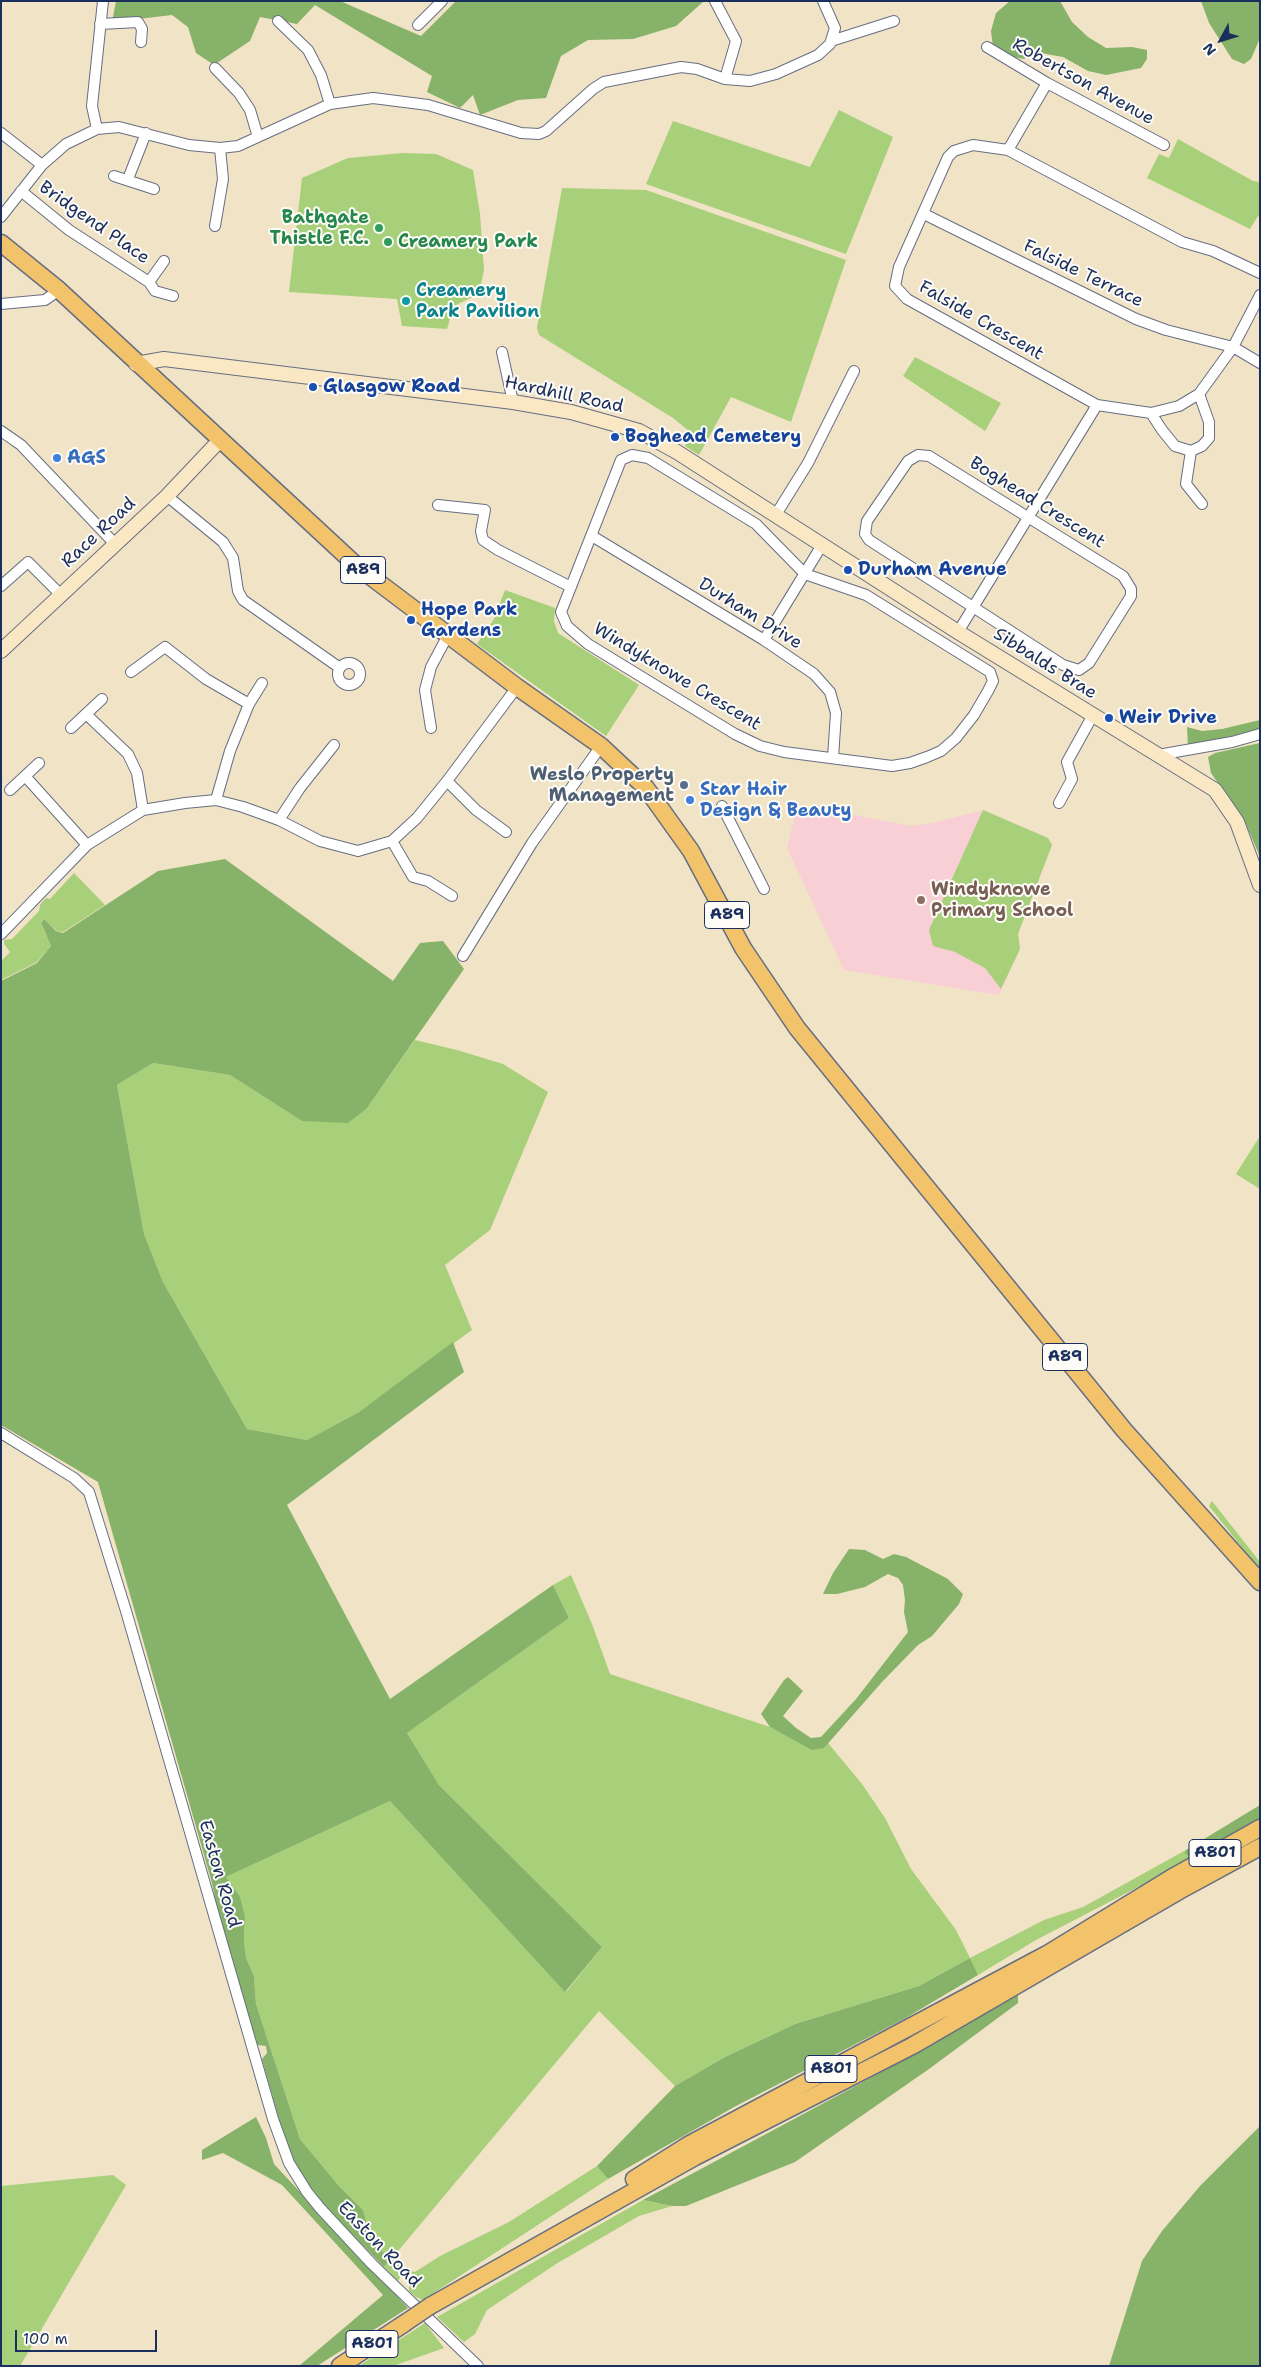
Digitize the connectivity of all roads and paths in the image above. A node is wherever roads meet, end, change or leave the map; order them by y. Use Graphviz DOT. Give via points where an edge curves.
graph roads {
  1 [pos="103,1"];
  2 [pos="442,1"];
  3 [pos="715,1"];
  4 [pos="824,1"];
  5 [pos="278,20"];
  6 [pos="894,21"];
  7 [pos="100,24"];
  8 [pos="418,25"];
  9 [pos="831,41"];
  10 [pos="141,42"];
  11 [pos="987,48"];
  12 [pos="215,68"];
  13 [pos="724,79"];
  14 [pos="1047,83"];
  15 [pos="330,104"];
  16 [pos="97,129"];
  17 [pos="146,133"];
  18 [pos="2,136"];
  19 [pos="258,137"];
  20 [pos="1164,145"];
  21 [pos="220,148"];
  22 [pos="1008,150"];
  23 [pos="42,165"];
  24 [pos="114,176"];
  25 [pos="128,179"];
  26 [pos="154,189"];
  27 [pos="21,191"];
  28 [pos="924,214"];
  29 [pos="1,217"];
  30 [pos="215,226"];
  31 [pos="1,243"];
  32 [pos="164,261"];
  33 [pos="1260,273"];
  34 [pos="150,282"];
  35 [pos="59,290"];
  36 [pos="1260,295"];
  37 [pos="173,296"];
  38 [pos="1,304"];
  39 [pos="1233,347"];
  40 [pos="502,352"];
  41 [pos="1260,363"];
  42 [pos="136,364"];
  43 [pos="854,371"];
  44 [pos="1199,394"];
  45 [pos="513,402"];
  46 [pos="1097,405"];
  47 [pos="1152,413"];
  48 [pos="1,431"];
  49 [pos="220,440"];
  50 [pos="1191,450"];
  51 [pos="166,496"];
  52 [pos="1202,504"];
  53 [pos="438,505"];
  54 [pos="775,516"];
  55 [pos="1028,516"];
  56 [pos="592,536"];
  57 [pos="114,544"];
  58 [pos="822,545"];
  59 [pos="805,574"];
  60 [pos="1,586"];
  61 [pos="571,587"];
  62 [pos="61,595"];
  63 [pos="972,608"];
  64 [pos="958,632"];
  65 [pos="448,635"];
  66 [pos="764,640"];
  67 [pos="1,651"];
  68 [pos="340,668"];
  69 [pos="131,672"];
  70 [pos="262,683"];
  71 [pos="518,687"];
  72 [pos="102,699"];
  73 [pos="249,704"];
  74 [pos="87,715"];
  75 [pos="1093,715"];
  76 [pos="71,728"];
  77 [pos="432,728"];
  78 [pos="1260,734"];
  79 [pos="334,745"];
  80 [pos="601,746"];
  81 [pos="1158,755"];
  82 [pos="833,758"];
  83 [pos="39,763"];
  84 [pos="25,776"];
  85 [pos="447,781"];
  86 [pos="10,790"];
  87 [pos="216,800"];
  88 [pos="1059,802"];
  89 [pos="722,806"];
  90 [pos="143,810"];
  91 [pos="279,820"];
  92 [pos="506,832"];
  93 [pos="392,842"];
  94 [pos="87,844"];
  95 [pos="1260,885"];
  96 [pos="764,889"];
  97 [pos="452,896"];
  98 [pos="1,934"];
  99 [pos="463,956"];
  100 [pos="1,1433"];
  101 [pos="1260,1582"];
  102 [pos="1260,1828"];
  103 [pos="1260,1847"];
  104 [pos="495,2268"];
  105 [pos="430,2313"];
  106 [pos="340,2366"];
  107 [pos="478,2366"];
  1 -- 7 [label="street"];
  2 -- 8 [label="street"];
  3 -- 13 [label="street" via="736,41"];
  4 -- 9 [label="street" via="836,28"];
  5 -- 15 [label="street" via="308,50 321,75"];
  6 -- 9 [label="street"];
  7 -- 10 [label="street" via="138,22 142,29"];
  7 -- 16 [label="street" via="92,106"];
  9 -- 13 [label="street" via="818,55 776,74 750,81"];
  11 -- 14 [label="street, Robertson Avenue"];
  12 -- 19 [label="street" via="250,110"];
  13 -- 15 [label="street" via="681,67 604,82 539,134 521,133 428,105 373,98"];
  14 -- 20 [label="street, Robertson Avenue"];
  14 -- 22 [label="street"];
  15 -- 19 [label="street"];
  16 -- 17 [label="street" via="119,127"];
  16 -- 23 [label="street" via="66,144"];
  17 -- 21 [label="street" via="189,145"];
  17 -- 25 [label="street"];
  18 -- 23 [label="street"];
  19 -- 21 [label="street" via="238,146"];
  21 -- 30 [label="street" via="223,179"];
  22 -- 28 [label="street, Falside Crescent" via="972,145 954,151 948,157"];
  22 -- 33 [label="street, Falside Crescent" via="1182,242 1213,251"];
  23 -- 27 [label="street"];
  24 -- 25 [label="street"];
  25 -- 26 [label="street"];
  27 -- 29 [label="street"];
  27 -- 34 [label="street, Bridgend Place" via="69,230"];
  28 -- 39 [label="street, Falside Terrace" via="1136,320"];
  28 -- 46 [label="street, Falside Crescent" via="899,267 894,286 907,299"];
  31 -- 35 [label="main road, A89"];
  32 -- 34 [label="street, Bridgend Place"];
  34 -- 37 [label="street, Bridgend Place" via="156,291"];
  35 -- 38 [label="street" via="45,300"];
  35 -- 42 [label="main road, A89"];
  36 -- 39 [label="street, Falside Crescent"];
  39 -- 41 [label="street"];
  39 -- 44 [label="street, Falside Crescent"];
  40 -- 45 [label="street"];
  42 -- 45 [label="main road, Hardhill Road" via="164,359"];
  42 -- 49 [label="main road, A89"];
  43 -- 54 [label="street" via="808,463"];
  44 -- 47 [label="street, Falside Crescent" via="1179,406"];
  44 -- 50 [label="street" via="1210,422 1209,438 1202,446"];
  45 -- 54 [label="main road, Hardhill Road" via="571,412 639,431"];
  46 -- 47 [label="street, Falside Crescent"];
  46 -- 55 [label="street"];
  47 -- 50 [label="street" via="1175,446"];
  48 -- 57 [label="street" via="21,445"];
  49 -- 51 [label="main road, Race Road"];
  49 -- 65 [label="main road, A89" via="358,566"];
  50 -- 52 [label="street" via="1186,484"];
  51 -- 57 [label="main road, Race Road"];
  51 -- 68 [label="street" via="223,542 232,558 238,592 243,600"];
  53 -- 61 [label="street" via="485,510 481,531 483,540"];
  54 -- 58 [label="main road, Hardhill Road"];
  55 -- 63 [label="street"];
  55 -- 63 [label="street, Boghead Crescent" via="1123,576 1131,589 1131,596 1090,663 1079,670 1063,665"];
  55 -- 63 [label="street, Boghead Crescent" via="929,456 918,454 908,461 867,521 865,534 876,546"];
  56 -- 59 [label="street, Windyknowe Crescent" via="621,460 632,455 648,458 756,524"];
  56 -- 61 [label="street, Windyknowe Crescent"];
  56 -- 66 [label="street, Durham Drive"];
  57 -- 62 [label="main road, Race Road"];
  58 -- 59 [label="street"];
  58 -- 64 [label="main road, Hardhill Road"];
  59 -- 66 [label="street"];
  59 -- 82 [label="street, Windyknowe Crescent" via="866,595 990,672 992,681 974,715 942,751 892,766"];
  60 -- 62 [label="street" via="28,562"];
  61 -- 82 [label="street, Windyknowe Crescent" via="561,612 567,626 588,644 760,746"];
  62 -- 67 [label="main road, Race Road"];
  63 -- 64 [label="street"];
  64 -- 75 [label="main road, Sibbalds Brae"];
  65 -- 71 [label="main road, A89"];
  65 -- 77 [label="street" via="431,667 425,690"];
  66 -- 82 [label="street, Durham Drive" via="814,674 830,692 836,713"];
  69 -- 73 [label="street" via="166,647 206,679"];
  70 -- 73 [label="street"];
  71 -- 80 [label="main road, A89"];
  71 -- 85 [label="street"];
  72 -- 74 [label="street"];
  73 -- 87 [label="street" via="230,751"];
  74 -- 76 [label="street"];
  74 -- 90 [label="street" via="128,754 137,773"];
  75 -- 81 [label="main road, Sibbalds Brae"];
  75 -- 88 [label="street" via="1067,762 1072,779"];
  78 -- 81 [label="street"];
  79 -- 91 [label="street"];
  80 -- 99 [label="street" via="532,843"];
  80 -- 101 [label="main road, A89" via="646,788 668,817 691,851 743,948 797,1028 1124,1430"];
  81 -- 95 [label="main road, Sibbalds Brae" via="1214,790 1237,822"];
  83 -- 84 [label="street"];
  84 -- 86 [label="street"];
  84 -- 94 [label="street"];
  85 -- 92 [label="street" via="476,810"];
  85 -- 93 [label="street"];
  87 -- 90 [label="street"];
  87 -- 91 [label="street"];
  89 -- 96 [label="street"];
  90 -- 94 [label="street"];
  91 -- 93 [label="street" via="320,841 358,851"];
  93 -- 97 [label="street" via="413,877 428,881"];
  94 -- 98 [label="street"];
  100 -- 105 [label="street, Easton Road" via="74,1478 89,1492 273,2119 289,2163 320,2208 372,2264"];
  102 -- 104 [label="main road, A801" via="1047,1954 688,2145"];
  103 -- 104 [label="main road, A801" via="912,2046 695,2157"];
  104 -- 105 [label="main road, A801"];
  105 -- 106 [label="main road, A801, bridge" via="405,2323"];
  105 -- 107 [label="street, Easton Road"];
}
